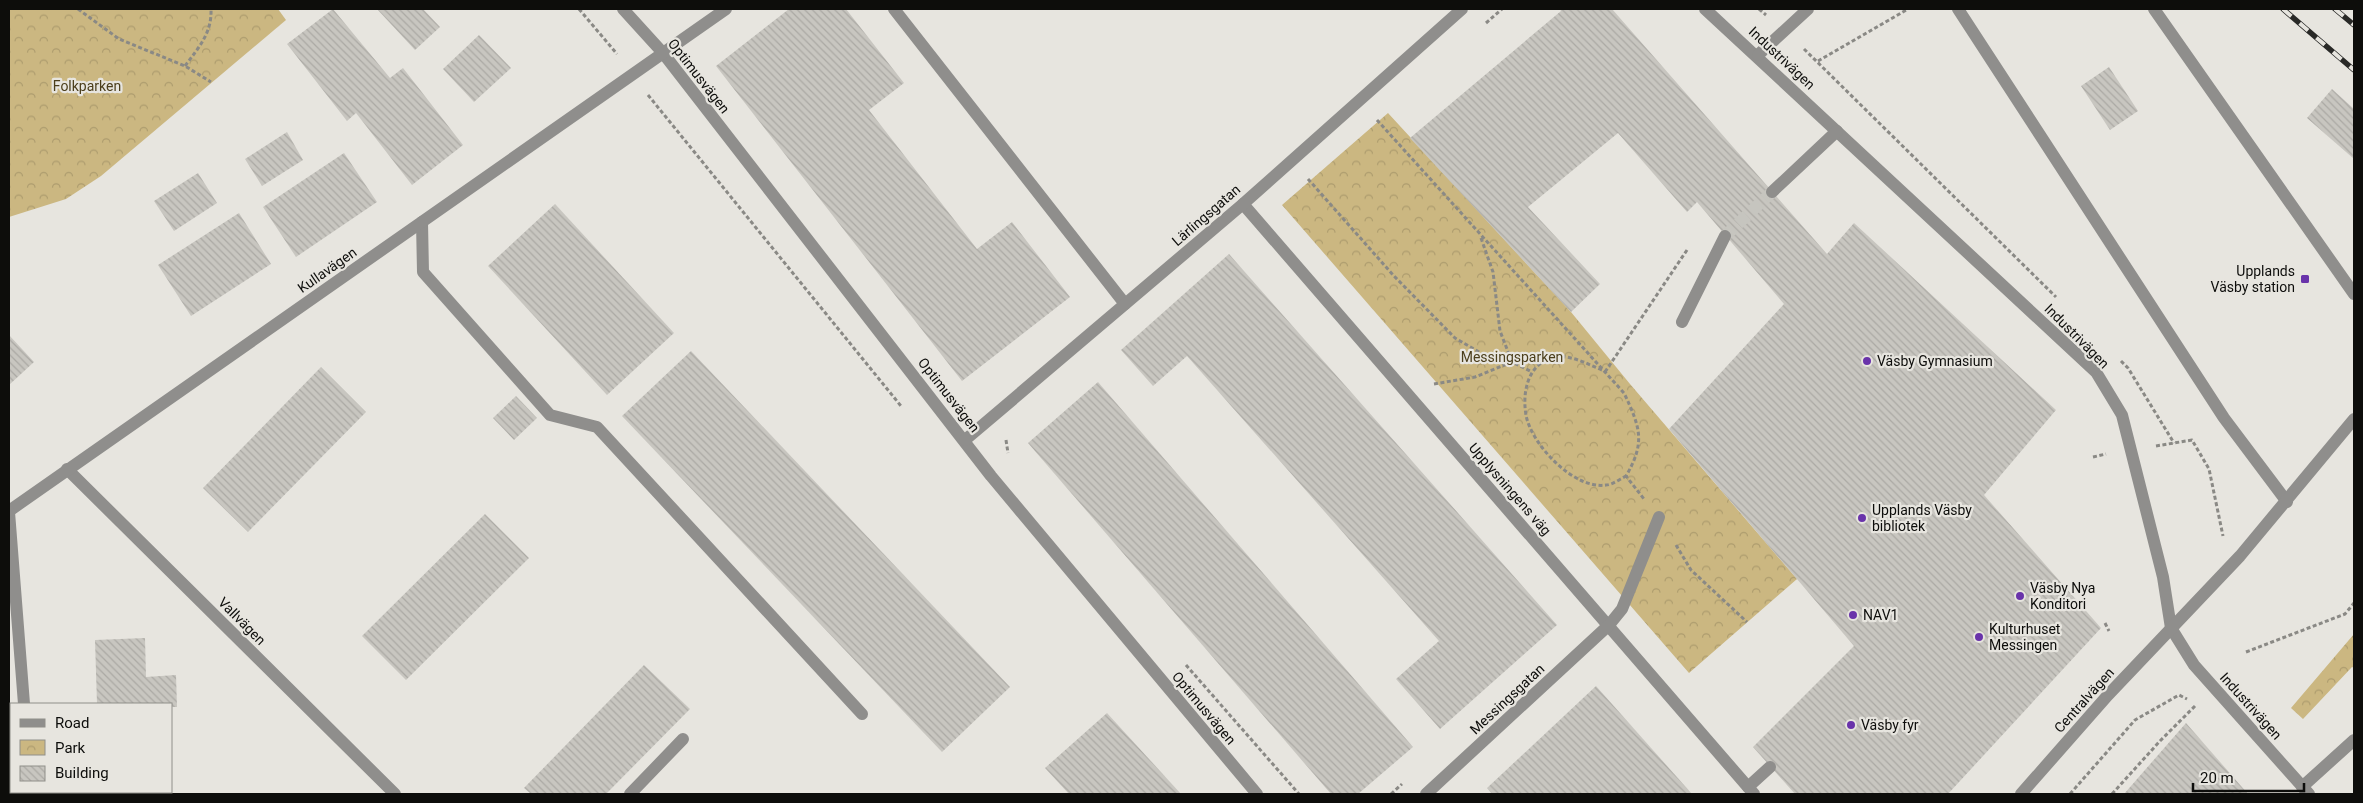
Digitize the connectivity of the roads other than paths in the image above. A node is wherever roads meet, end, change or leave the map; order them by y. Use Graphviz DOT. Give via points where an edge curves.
graph roads {
  1 [pos="622,9"];
  2 [pos="726,9"];
  3 [pos="894,9"];
  4 [pos="1462,9"];
  5 [pos="1705,9"];
  6 [pos="1808,9"];
  7 [pos="1958,9"];
  8 [pos="2154,9"];
  9 [pos="663,53"];
  10 [pos="1758,55"];
  11 [pos="1837,131"];
  12 [pos="1772,192"];
  13 [pos="1243,204"];
  14 [pos="422,222"];
  15 [pos="1725,236"];
  16 [pos="2354,294"];
  17 [pos="1125,304"];
  18 [pos="1682,322"];
  19 [pos="2354,419"];
  20 [pos="965,440"];
  21 [pos="67,469"];
  22 [pos="2287,502"];
  23 [pos="9,511"];
  24 [pos="1659,516"];
  25 [pos="1609,625"];
  26 [pos="2172,628"];
  27 [pos="24,703"];
  28 [pos="862,714"];
  29 [pos="683,739"];
  30 [pos="2354,740"];
  31 [pos="1770,767"];
  32 [pos="2306,790"];
  33 [pos="1751,791"];
  34 [pos="395,794"];
  35 [pos="630,794"];
  36 [pos="1257,794"];
  37 [pos="1426,794"];
  38 [pos="2021,794"];
  1 -- 9 [label="street, Optimusvägen"];
  2 -- 9 [label="street, Kullavägen"];
  3 -- 17 [label="street"];
  4 -- 13 [label="street, Lärlingsgatan"];
  5 -- 10 [label="street, Industrivägen"];
  6 -- 10 [label="street"];
  7 -- 22 [label="street" via="2224,418"];
  8 -- 16 [label="street"];
  9 -- 14 [label="street, Kullavägen"];
  9 -- 20 [label="street, Optimusvägen"];
  10 -- 11 [label="street, Industrivägen"];
  11 -- 12 [label="street"];
  11 -- 26 [label="street, Industrivägen" via="2096,372 2122,415 2163,577"];
  13 -- 17 [label="street, Lärlingsgatan"];
  13 -- 25 [label="street, Upplysningens väg"];
  14 -- 21 [label="street, Kullavägen"];
  14 -- 28 [label="street" via="423,272 550,414 597,427"];
  15 -- 18 [label="street"];
  17 -- 20 [label="street, Lärlingsgatan"];
  19 -- 22 [label="street, Centralvägen"];
  20 -- 36 [label="street, Optimusvägen"];
  21 -- 23 [label="street, Kullavägen"];
  21 -- 34 [label="street, Vallvägen"];
  22 -- 26 [label="street, Centralvägen"];
  23 -- 27 [label="street"];
  24 -- 25 [label="street, Messingsgatan" via="1622,609"];
  25 -- 33 [label="street, Upplysningens väg"];
  25 -- 37 [label="street, Messingsgatan"];
  26 -- 32 [label="street, Industrivägen" via="2194,665"];
  26 -- 38 [label="street, Centralvägen"];
  29 -- 35 [label="street"];
  30 -- 32 [label="street"];
  31 -- 33 [label="street"];
}
